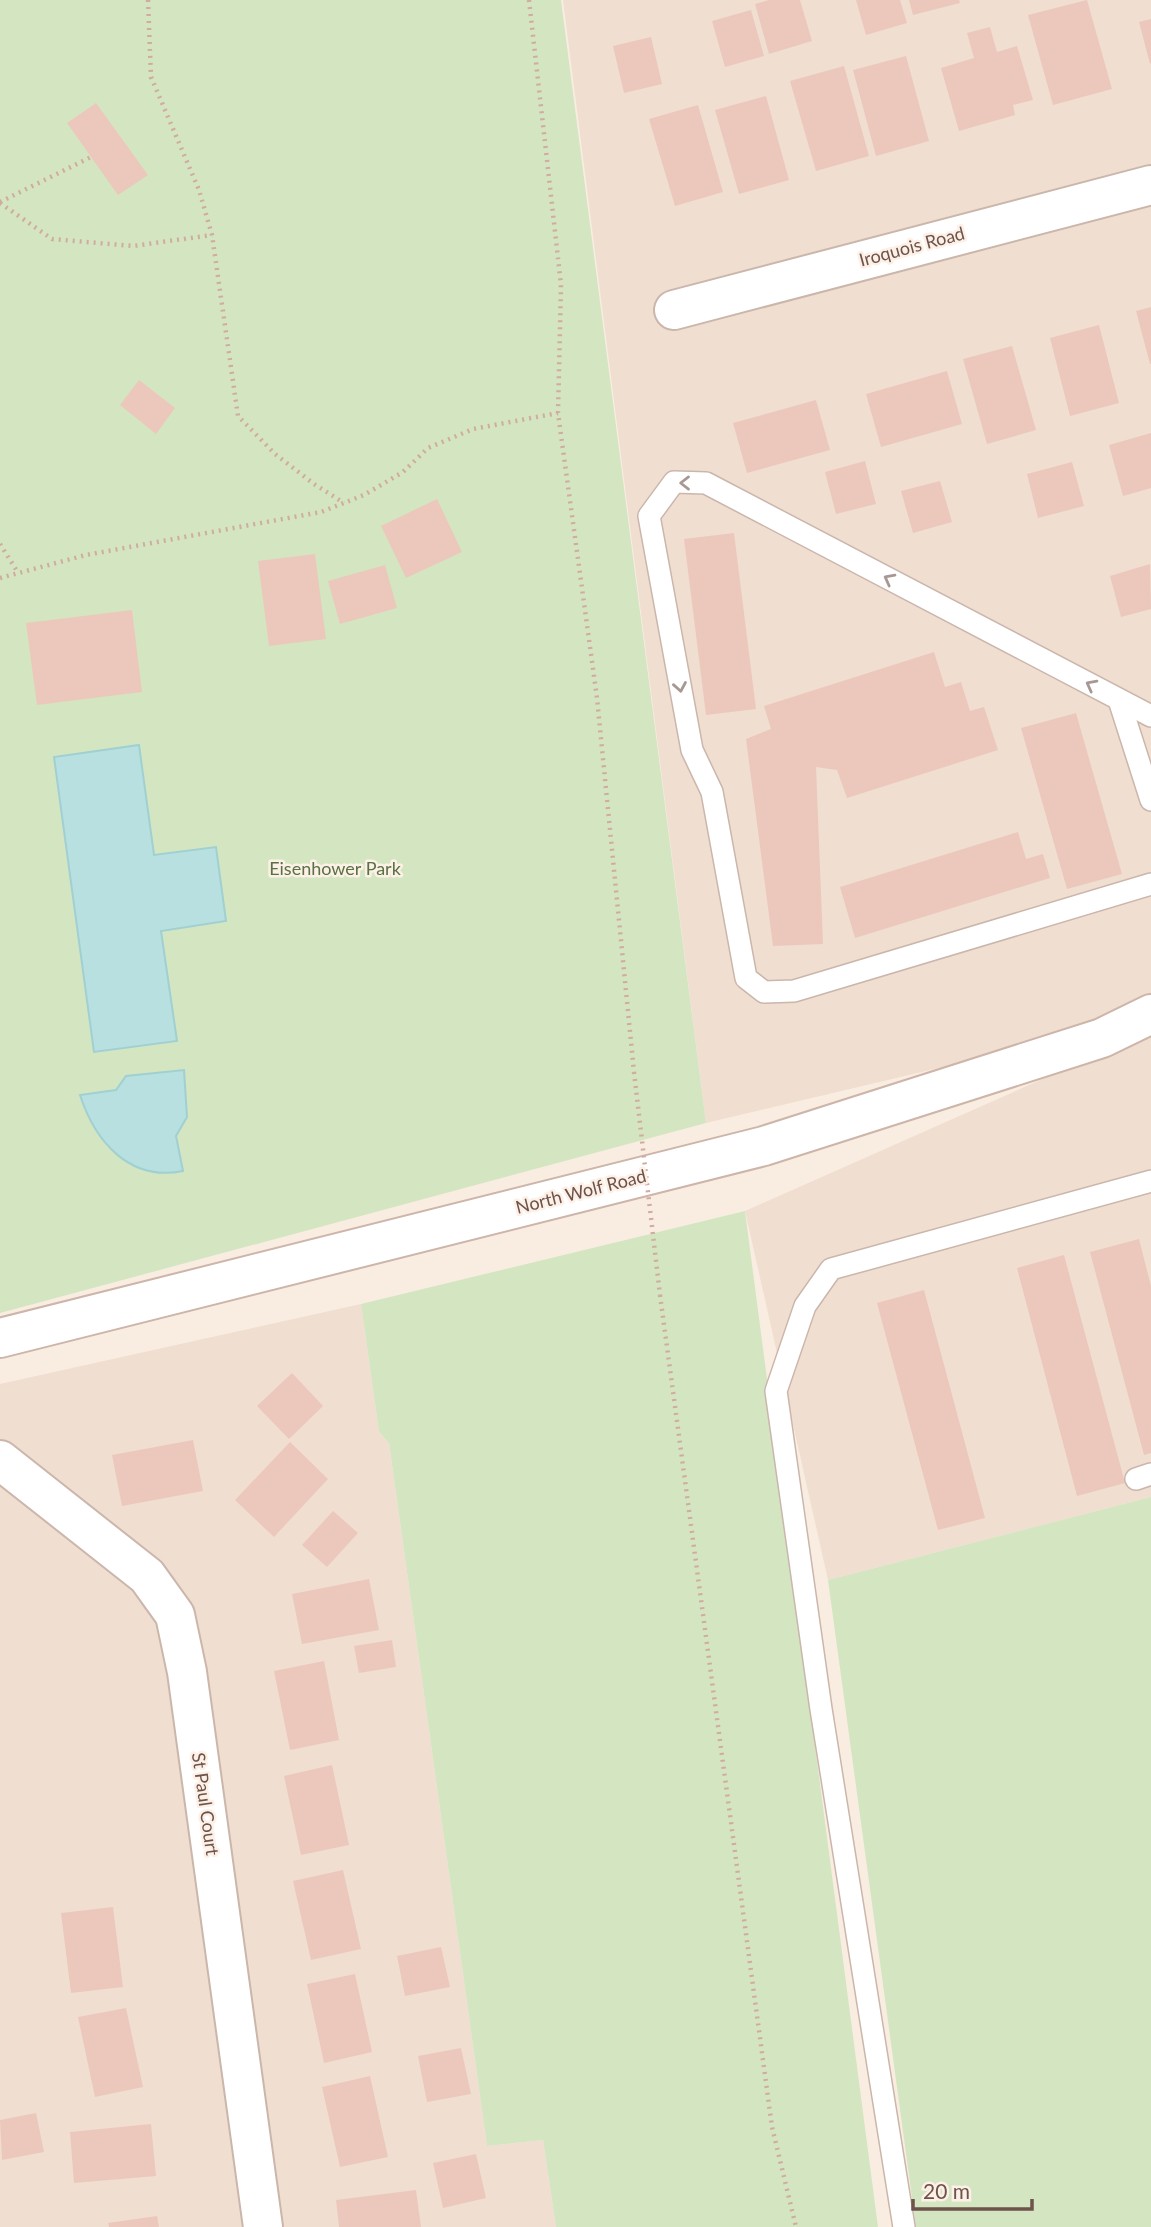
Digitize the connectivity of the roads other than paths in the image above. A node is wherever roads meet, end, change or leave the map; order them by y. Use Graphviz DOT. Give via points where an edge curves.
graph roads {
  1 [pos="1151,184"];
  2 [pos="674,310"];
  3 [pos="1119,700"];
  4 [pos="1151,716"];
  5 [pos="1151,800"];
  6 [pos="1151,884"];
  7 [pos="1151,1014"];
  8 [pos="1151,1181"];
  9 [pos="0,1338"];
  10 [pos="0,1460"];
  11 [pos="263,2227"];
  12 [pos="904,2227"];
  1 -- 2 [label="street, Iroquois Road"];
  3 -- 4 [label="lane"];
  3 -- 5 [label="lane"];
  3 -- 6 [label="lane, one-way" via="706,483 674,482 649,516 692,750 712,792 746,978 764,992 794,991"];
  7 -- 9 [label="street, North Wolf Road" via="1102,1038 764,1146"];
  8 -- 12 [label="lane" via="831,1269 804,1306 776,1391 821,1709"];
  10 -- 11 [label="street, St Paul Court" via="147,1576 175,1615 191,1699"];
}
